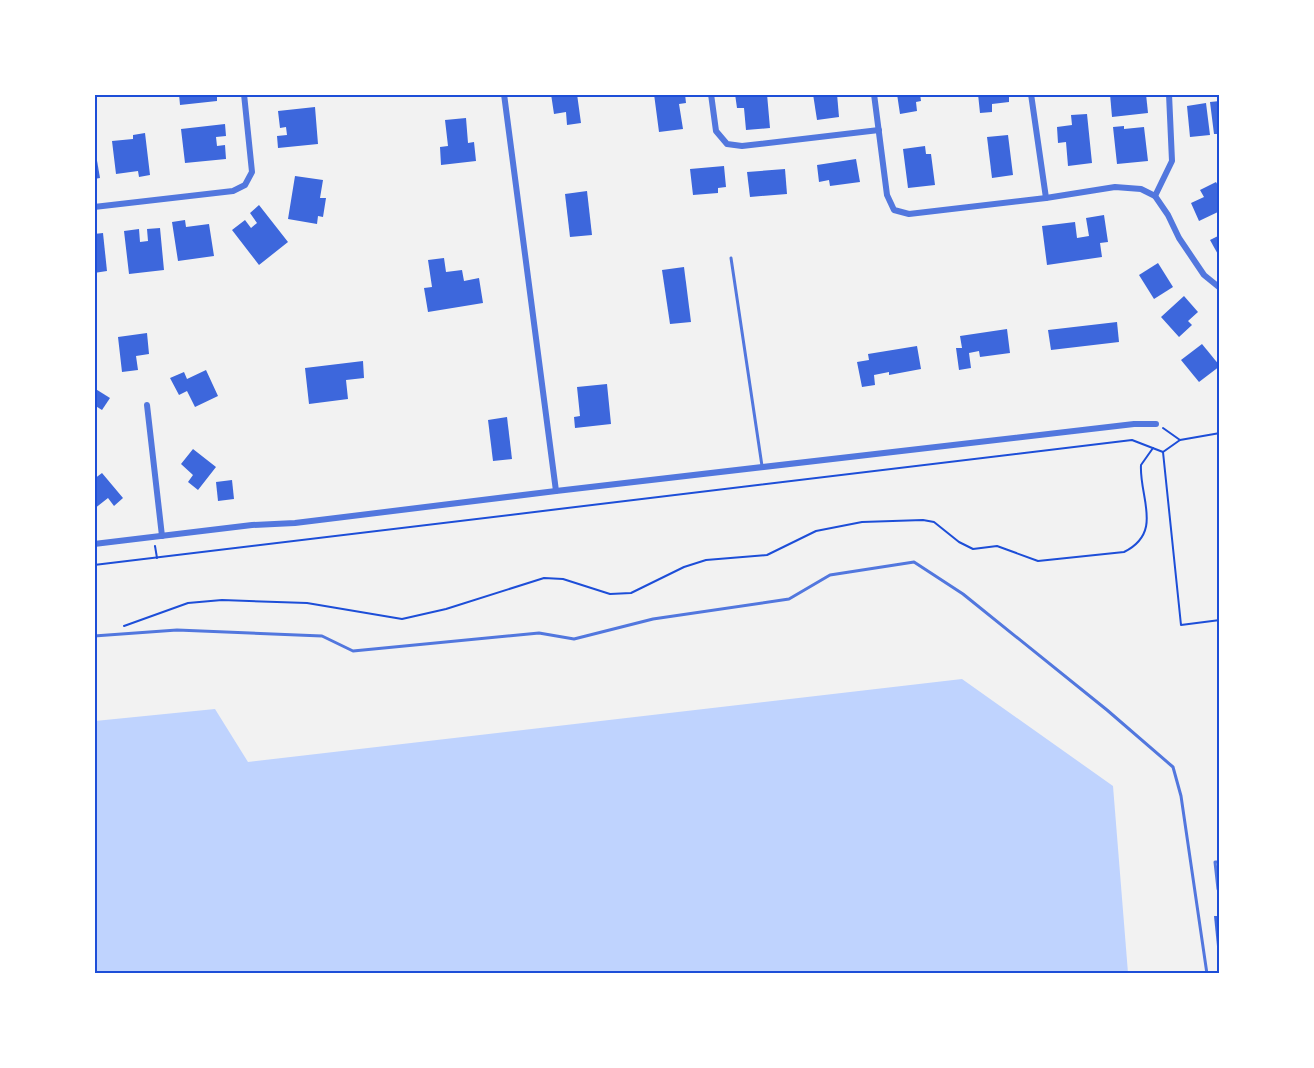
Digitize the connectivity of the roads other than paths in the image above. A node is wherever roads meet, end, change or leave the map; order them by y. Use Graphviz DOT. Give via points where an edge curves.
graph roads {
  1 [pos="244,94"];
  2 [pos="504,94"];
  3 [pos="711,94"];
  4 [pos="874,94"];
  5 [pos="1031,94"];
  6 [pos="1169,94"];
  7 [pos="879,130"];
  8 [pos="1155,196"];
  9 [pos="1046,198"];
  10 [pos="94,207"];
  11 [pos="731,258"];
  12 [pos="1220,288"];
  13 [pos="147,405"];
  14 [pos="1156,424"];
  15 [pos="762,468"];
  16 [pos="556,491"];
  17 [pos="162,536"];
  18 [pos="94,544"];
  19 [pos="94,636"];
  20 [pos="1220,862"];
  21 [pos="1220,889"];
  22 [pos="1208,974"];
  1 -- 10 [label="street" via="252,172 245,185 233,191"];
  2 -- 16 [label="street"];
  3 -- 7 [label="street" via="716,131 727,144 742,146"];
  4 -- 7 [label="street"];
  5 -- 9 [label="street"];
  6 -- 8 [label="street" via="1172,161"];
  7 -- 9 [label="street" via="887,195 894,210 909,214"];
  8 -- 9 [label="street" via="1141,189 1115,187"];
  8 -- 12 [label="street" via="1204,275"];
  11 -- 15 [label="lane"];
  13 -- 17 [label="street"];
  14 -- 15 [label="street"];
  15 -- 16 [label="street"];
  16 -- 17 [label="street" via="295,524"];
  17 -- 18 [label="street"];
  19 -- 22 [label="lane" via="177,630 322,636 353,651 539,633 574,639 653,619 789,599 830,576 914,562 963,594 1173,767 1181,796"];
  20 -- 21 [label="lane" via="1215,862"];
}
